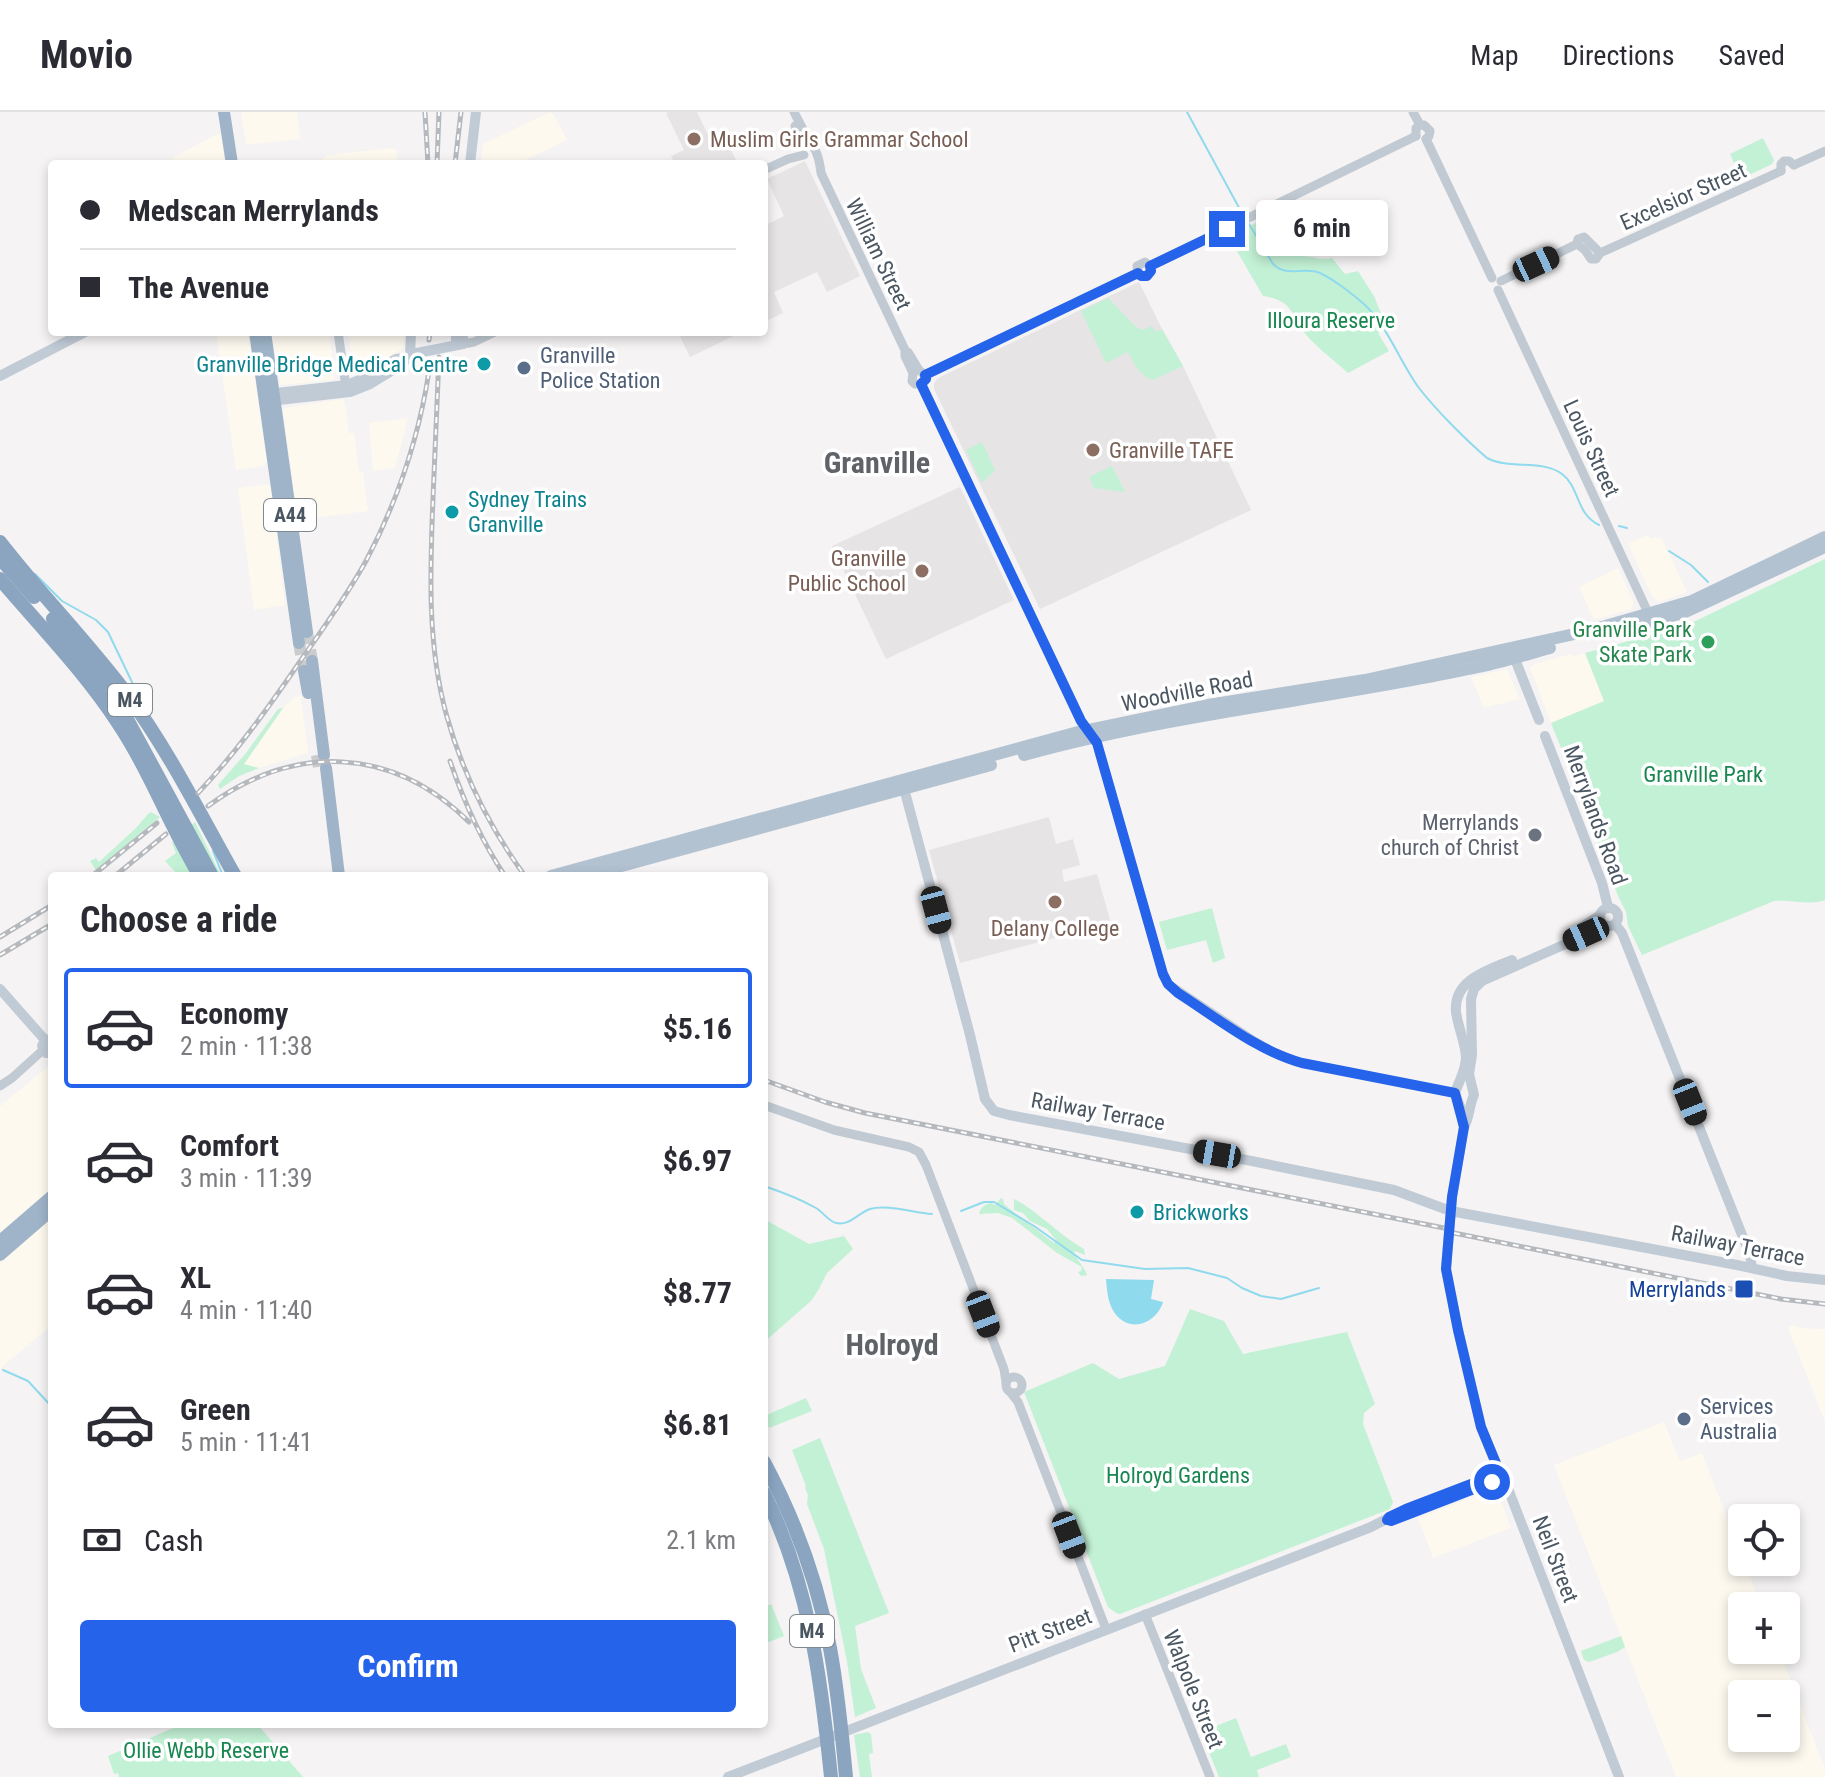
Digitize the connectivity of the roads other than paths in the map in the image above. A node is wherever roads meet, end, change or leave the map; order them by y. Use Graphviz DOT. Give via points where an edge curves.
graph roads {
  1 [pos="227,112"];
  2 [pos="476,112"];
  3 [pos="791,112"];
  4 [pos="1413,112"];
  5 [pos="1421,138"];
  6 [pos="806,150"];
  7 [pos="1825,151"];
  8 [pos="234,160"];
  9 [pos="470,160"];
  10 [pos="768,168"];
  11 [pos="1497,283"];
  12 [pos="77,336"];
  13 [pos="256,336"];
  14 [pos="265,336"];
  15 [pos="339,336"];
  16 [pos="410,336"];
  17 [pos="487,336"];
  18 [pos="458,342"];
  19 [pos="408,356"];
  20 [pos="920,375"];
  21 [pos="0,376"];
  22 [pos="349,389"];
  23 [pos="268,397"];
  24 [pos="1825,537"];
  25 [pos="0,542"];
  26 [pos="1825,547"];
  27 [pos="0,558"];
  28 [pos="0,579"];
  29 [pos="1718,593"];
  30 [pos="1651,618"];
  31 [pos="303,638"];
  32 [pos="1512,653"];
  33 [pos="308,666"];
  34 [pos="1539,720"];
  35 [pos="1091,734"];
  36 [pos="1545,736"];
  37 [pos="322,761"];
  38 [pos="903,785"];
  39 [pos="198,872"];
  40 [pos="210,872"];
  41 [pos="233,872"];
  42 [pos="331,872"];
  43 [pos="338,872"];
  44 [pos="566,872"];
  45 [pos="599,872"];
  46 [pos="1608,907"];
  47 [pos="1607,922"];
  48 [pos="1473,983"];
  49 [pos="0,989"];
  50 [pos="48,1046"];
  51 [pos="12,1078"];
  52 [pos="0,1086"];
  53 [pos="1472,1086"];
  54 [pos="0,1093"];
  55 [pos="1458,1093"];
  56 [pos="1471,1100"];
  57 [pos="768,1106"];
  58 [pos="1464,1127"];
  59 [pos="48,1199"];
  60 [pos="48,1213"];
  61 [pos="0,1241"];
  62 [pos="0,1255"];
  63 [pos="1752,1268"];
  64 [pos="1825,1280"];
  65 [pos="768,1470"];
  66 [pos="1501,1476"];
  67 [pos="768,1502"];
  68 [pos="1145,1614"];
  69 [pos="1106,1629"];
  70 [pos="728,1777"];
  71 [pos="831,1777"];
  72 [pos="846,1777"];
  73 [pos="1210,1777"];
  74 [pos="1619,1777"];
  1 -- 8 [label="highway"];
  2 -- 9 [label="main road"];
  3 -- 6 [label="street, William Street"];
  4 -- 5 [label="street"];
  5 -- 11 [label="street, Louis Street"];
  5 -- 20 [label="street" via="1150,266 1147,276 1138,273"];
  6 -- 10 [label="street"];
  6 -- 20 [label="street, William Street"];
  7 -- 11 [label="street, Excelsior Street" via="1794,165 1784,161 1781,171 1600,253 1579,238 1577,244"];
  11 -- 30 [label="street, Louis Street"];
  12 -- 21 [label="main road"];
  13 -- 23 [label="highway, A44"];
  14 -- 23 [label="highway, A44"];
  15 -- 22 [label="street"];
  16 -- 19 [label="main road"];
  17 -- 18 [label="street"];
  18 -- 19 [label="main road"];
  19 -- 22 [label="main road" via="370,384"];
  20 -- 35 [label="street, William Street"];
  22 -- 23 [label="main road"];
  23 -- 31 [label="highway, A44"];
  24 -- 29 [label="main road, Woodville Road"];
  25 -- 41 [label="highway, M4" via="130,699"];
  26 -- 29 [label="main road, Woodville Road"];
  27 -- 40 [label="highway, M4" via="106,685"];
  28 -- 39 [label="highway, M4" via="118,723"];
  29 -- 30 [label="main road, Woodville Road" via="1683,613"];
  30 -- 32 [label="main road, Woodville Road"];
  32 -- 34 [label="main road"];
  32 -- 35 [label="main road, Woodville Road" via="1474,668 1403,682"];
  33 -- 37 [label="highway"];
  35 -- 38 [label="main road, Woodville Road"];
  35 -- 55 [label="street, William Street" via="1168,984 1283,1057"];
  36 -- 46 [label="main road, Merrylands Road"];
  37 -- 42 [label="highway"];
  37 -- 43 [label="highway"];
  38 -- 44 [label="main road, Woodville Road"];
  38 -- 45 [label="main road, Woodville Road"];
  38 -- 63 [label="main road, Railway Terrace" via="991,1108 1394,1190 1450,1210"];
  46 -- 47 [label="main road" via="1603,909"];
  46 -- 47 [label="main road, Merrylands Road" via="1618,919"];
  47 -- 48 [label="main road" via="1579,930"];
  47 -- 63 [label="main road" via="1622,933"];
  48 -- 53 [label="main road"];
  48 -- 55 [label="main road" via="1459,993 1456,1004 1466,1061"];
  49 -- 50 [label="main road"];
  50 -- 51 [label="street"];
  51 -- 52 [label="street"];
  51 -- 54 [label="street"];
  53 -- 55 [label="main road" via="1466,1083"];
  53 -- 56 [label="main road"];
  55 -- 56 [label="main road" via="1466,1102"];
  55 -- 58 [label="main road"];
  56 -- 58 [label="main road"];
  57 -- 69 [label="street" via="919,1152 1007,1376 1021,1382 1016,1395"];
  58 -- 66 [label="main road, Neil Street" via="1446,1259 1481,1427"];
  59 -- 61 [label="highway"];
  60 -- 62 [label="highway"];
  63 -- 64 [label="main road, Railway Terrace"];
  65 -- 72 [label="highway, M4" via="791,1518 821,1607"];
  66 -- 68 [label="main road, Pitt Street"];
  66 -- 74 [label="main road, Neil Street"];
  67 -- 71 [label="highway, M4" via="811,1626"];
  68 -- 69 [label="main road, Pitt Street"];
  68 -- 73 [label="street, Walpole Street"];
  69 -- 70 [label="main road, Pitt Street"];
}
